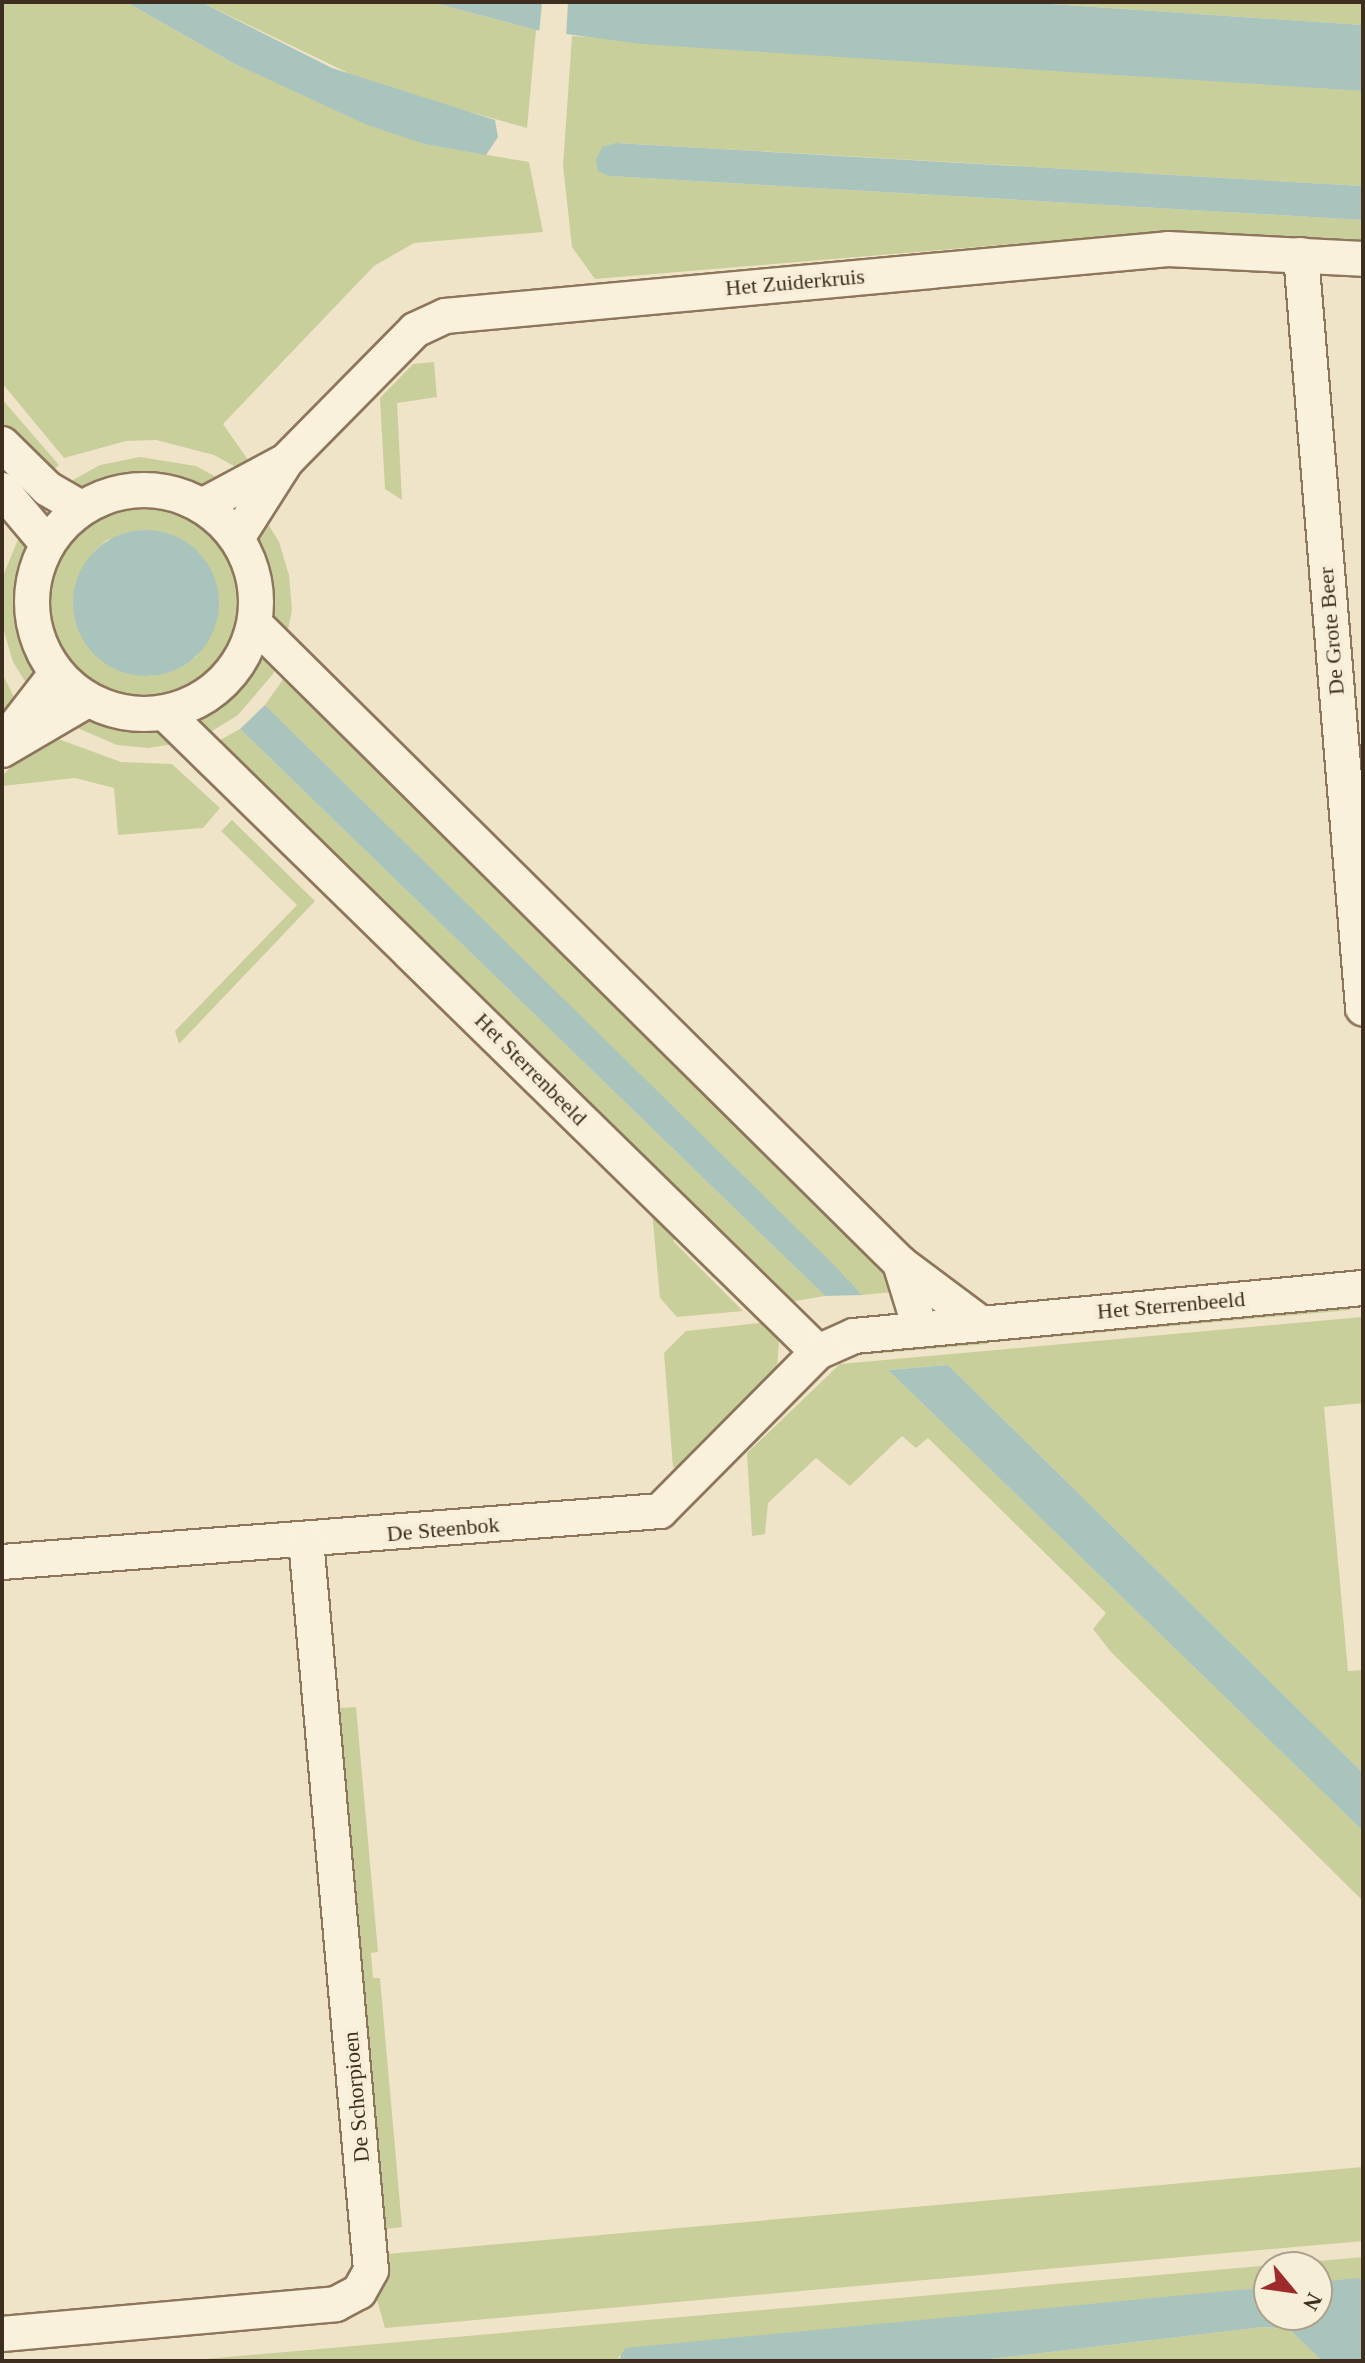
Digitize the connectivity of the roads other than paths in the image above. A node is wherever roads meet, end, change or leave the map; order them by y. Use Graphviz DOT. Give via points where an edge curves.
graph roads {
  1 [pos="1301,255"];
  2 [pos="1363,259"];
  3 [pos="2,444"];
  4 [pos="286,461"];
  5 [pos="2,490"];
  6 [pos="202,506"];
  7 [pos="79,507"];
  8 [pos="237,538"];
  9 [pos="46,542"];
  10 [pos="255,624"];
  11 [pos="56,674"];
  12 [pos="86,701"];
  13 [pos="166,714"];
  14 [pos="2,747"];
  15 [pos="1354,816"];
  16 [pos="1363,1008"];
  17 [pos="900,1263"];
  18 [pos="1363,1288"];
  19 [pos="979,1322"];
  20 [pos="920,1328"];
  21 [pos="818,1352"];
  22 [pos="306,1540"];
  23 [pos="2,1562"];
  24 [pos="2,2334"];
  1 -- 2 [label="street, Het Zuiderkruis"];
  1 -- 4 [label="street, Het Zuiderkruis" via="1168,249 445,316 415,330"];
  1 -- 15 [label="street, De Grote Beer"];
  3 -- 7 [label="street" via="48,489"];
  4 -- 6 [label="street, Het Zuiderkruis"];
  4 -- 8 [label="street, Het Zuiderkruis"];
  5 -- 9 [label="street"];
  6 -- 7 [label="street" via="155,489 107,495"];
  6 -- 8 [label="street"];
  7 -- 9 [label="street"];
  8 -- 10 [label="street" via="255,582"];
  9 -- 11 [label="street" via="34,585 34,623"];
  10 -- 13 [label="street" via="246,650 215,689"];
  10 -- 17 [label="street"];
  11 -- 12 [label="street"];
  11 -- 14 [label="street"];
  12 -- 13 [label="street" via="135,716"];
  12 -- 14 [label="street"];
  13 -- 21 [label="street, Het Sterrenbeeld"];
  15 -- 16 [label="street, De Grote Beer"];
  17 -- 19 [label="street"];
  17 -- 20 [label="street"];
  18 -- 19 [label="street, Het Sterrenbeeld"];
  19 -- 20 [label="street, Het Sterrenbeeld"];
  20 -- 21 [label="street, Het Sterrenbeeld" via="854,1336"];
  21 -- 22 [label="street, De Steenbok" via="660,1511"];
  22 -- 23 [label="street, De Steenbok"];
  22 -- 24 [label="street, De Schorpioen" via="371,2270 359,2292 336,2304"];
}
